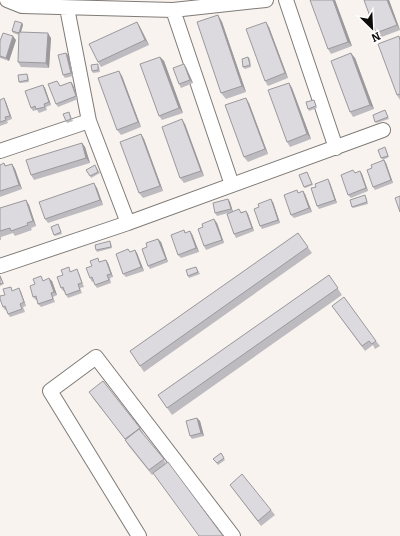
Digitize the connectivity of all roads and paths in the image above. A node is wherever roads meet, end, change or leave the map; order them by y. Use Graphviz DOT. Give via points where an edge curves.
graph roads {
  1 [pos="7,0"];
  2 [pos="266,0"];
  3 [pos="286,0"];
  4 [pos="67,8"];
  5 [pos="173,10"];
  6 [pos="89,122"];
  7 [pos="383,130"];
  8 [pos="336,148"];
  9 [pos="0,151"];
  10 [pos="232,185"];
  11 [pos="128,223"];
  12 [pos="0,266"];
  13 [pos="139,536"];
  14 [pos="233,536"];
  1 -- 4 [label="street" via="22,6"];
  2 -- 5 [label="street"];
  3 -- 8 [label="street"];
  4 -- 5 [label="street"];
  4 -- 6 [label="street"];
  5 -- 10 [label="street"];
  6 -- 9 [label="street"];
  6 -- 11 [label="street"];
  7 -- 8 [label="street"];
  8 -- 10 [label="street"];
  10 -- 11 [label="street"];
  11 -- 12 [label="street"];
  13 -- 14 [label="street" via="50,391 96,357"];
}
